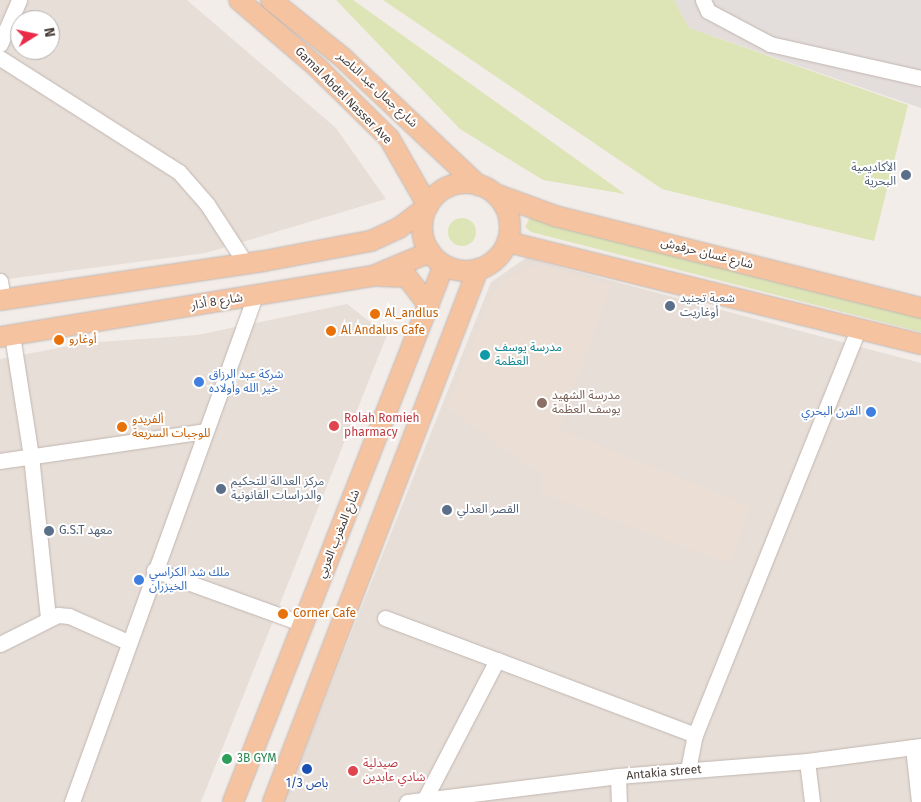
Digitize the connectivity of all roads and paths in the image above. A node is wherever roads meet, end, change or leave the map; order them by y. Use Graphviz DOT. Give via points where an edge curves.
graph roads {
  1 [pos="19,0"];
  2 [pos="239,0"];
  3 [pos="271,0"];
  4 [pos="702,0"];
  5 [pos="0,44"];
  6 [pos="0,58"];
  7 [pos="921,78"];
  8 [pos="487,190"];
  9 [pos="428,206"];
  10 [pos="508,242"];
  11 [pos="437,258"];
  12 [pos="246,264"];
  13 [pos="478,269"];
  14 [pos="373,276"];
  15 [pos="1,294"];
  16 [pos="255,296"];
  17 [pos="429,306"];
  18 [pos="921,308"];
  19 [pos="859,328"];
  20 [pos="6,336"];
  21 [pos="921,344"];
  22 [pos="206,430"];
  23 [pos="31,456"];
  24 [pos="0,461"];
  25 [pos="154,570"];
  26 [pos="48,618"];
  27 [pos="384,618"];
  28 [pos="303,624"];
  29 [pos="128,642"];
  30 [pos="0,644"];
  31 [pos="497,660"];
  32 [pos="695,735"];
  33 [pos="917,747"];
  34 [pos="807,761"];
  35 [pos="688,770"];
  36 [pos="618,776"];
  37 [pos="423,801"];
  38 [pos="72,802"];
  39 [pos="232,802"];
  40 [pos="273,802"];
  41 [pos="407,802"];
  42 [pos="619,802"];
  43 [pos="812,802"];
  44 [pos="919,802"];
  1 -- 5 [label="street"];
  2 -- 9 [label="main road, Gamal Abdel Nasser Ave" via="318,68 389,138"];
  3 -- 8 [label="main road, شارع جمال عبد الناصر" via="342,57"];
  4 -- 7 [label="street" via="708,12 770,44"];
  6 -- 12 [label="street" via="179,172 207,204"];
  8 -- 9 [label="main road" via="449,187"];
  8 -- 10 [label="main road" via="509,216"];
  8 -- 18 [label="main road, شارع غسان حرفوش" via="556,216"];
  9 -- 11 [label="main road" via="423,229"];
  9 -- 12 [label="main road" via="399,228 371,241"];
  10 -- 13 [label="main road" via="496,259"];
  10 -- 19 [label="main road"];
  11 -- 13 [label="main road" via="455,270"];
  11 -- 14 [label="main road, شارع 8 أذار"];
  11 -- 17 [label="main road, شارع المغرب العربي"];
  12 -- 15 [label="main road"];
  13 -- 40 [label="main road"];
  14 -- 16 [label="main road, شارع 8 أذار"];
  14 -- 17 [label="main road" via="407,277"];
  16 -- 20 [label="main road, شارع 8 أذار"];
  16 -- 22 [label="street"];
  17 -- 28 [label="main road, شارع المغرب العربي"];
  19 -- 21 [label="main road"];
  19 -- 32 [label="street"];
  20 -- 23 [label="street"];
  22 -- 23 [label="street"];
  22 -- 25 [label="street"];
  23 -- 24 [label="street"];
  23 -- 26 [label="street"];
  25 -- 28 [label="street"];
  25 -- 29 [label="street"];
  26 -- 29 [label="street" via="69,616"];
  26 -- 30 [label="street"];
  27 -- 31 [label="street"];
  28 -- 39 [label="main road, شارع المغرب العربي"];
  29 -- 38 [label="street"];
  31 -- 32 [label="street"];
  31 -- 37 [label="street" via="446,764"];
  32 -- 35 [label="street"];
  33 -- 34 [label="street, Antakia street"];
  33 -- 44 [label="street"];
  34 -- 35 [label="street, Antakia street"];
  34 -- 43 [label="street"];
  35 -- 36 [label="street, Antakia street"];
  36 -- 37 [label="street, Antakia street"];
  36 -- 42 [label="street"];
  37 -- 41 [label="street, Antakia street"];
}
